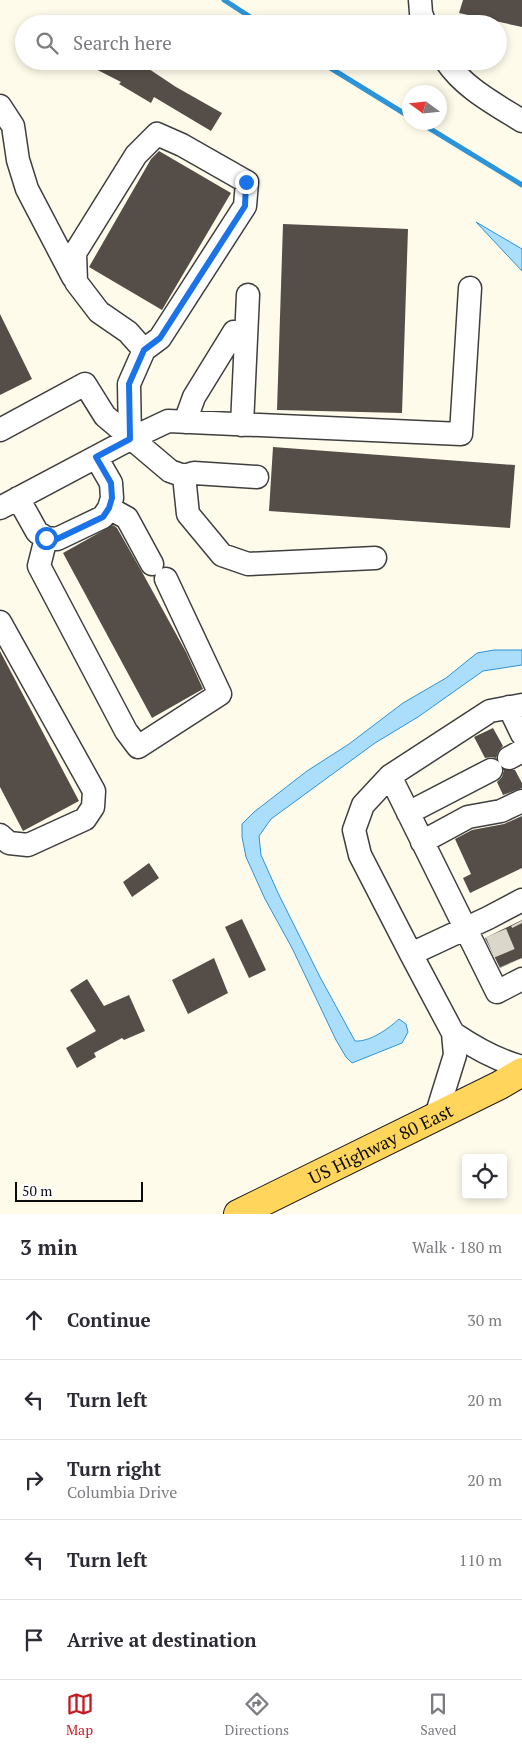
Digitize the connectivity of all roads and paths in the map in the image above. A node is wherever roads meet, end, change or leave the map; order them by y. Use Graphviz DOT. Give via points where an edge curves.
graph roads {
  1 [pos="420,0"];
  2 [pos="422,15"];
  3 [pos="451,70"];
  4 [pos="0,106"];
  5 [pos="522,121"];
  6 [pos="76,282"];
  7 [pos="470,288"];
  8 [pos="248,295"];
  9 [pos="246,333"];
  10 [pos="144,350"];
  11 [pos="185,422"];
  12 [pos="242,424"];
  13 [pos="0,430"];
  14 [pos="130,439"];
  15 [pos="96,457"];
  16 [pos="184,476"];
  17 [pos="257,477"];
  18 [pos="9,503"];
  19 [pos="109,508"];
  20 [pos="46,538"];
  21 [pos="375,558"];
  22 [pos="0,622"];
  23 [pos="516,706"];
  24 [pos="522,734"];
  25 [pos="507,760"];
  26 [pos="390,776"];
  27 [pos="522,801"];
  28 [pos="408,814"];
  29 [pos="0,835"];
  30 [pos="422,842"];
  31 [pos="519,909"];
  32 [pos="465,929"];
  33 [pos="411,954"];
  34 [pos="516,975"];
  35 [pos="454,1033"];
  36 [pos="522,1067"];
  37 [pos="522,1072"];
  38 [pos="436,1116"];
  39 [pos="238,1214"];
  1 -- 2 [label="street"];
  3 -- 5 [label="street"];
  4 -- 6 [label="street" via="14,126 18,160 27,189"];
  6 -- 10 [label="street" via="100,312 128,332"];
  6 -- 10 [label="street" via="75,253 136,155 157,134 246,182 245,206 160,338"];
  7 -- 12 [label="street" via="461,434"];
  8 -- 9 [label="street"];
  9 -- 11 [label="street" via="234,332 194,397"];
  9 -- 12 [label="street"];
  10 -- 14 [label="street" via="129,384"];
  11 -- 12 [label="street"];
  11 -- 14 [label="street" via="168,421"];
  13 -- 14 [label="street" via="85,384 105,416"];
  14 -- 15 [label="street"];
  14 -- 16 [label="street" via="170,471"];
  15 -- 18 [label="street"];
  15 -- 19 [label="street" via="111,483"];
  16 -- 17 [label="street" via="194,473"];
  16 -- 21 [label="street" via="188,514 222,555 248,564"];
  18 -- 20 [label="street"];
  19 -- 20 [label="street" via="103,517 57,539"];
  19 -- 20 [label="street" via="127,518 159,572 220,694 138,747 126,731 39,566"];
  22 -- 29 [label="street" via="94,791 93,807 85,819 28,846 9,843"];
  23 -- 24 [label="street"];
  23 -- 26 [label="street" via="490,711"];
  25 -- 28 [label="street"];
  26 -- 28 [label="street"];
  26 -- 33 [label="street" via="363,805 354,830 360,855"];
  27 -- 30 [label="street" via="501,811 468,816"];
  28 -- 30 [label="street"];
  30 -- 32 [label="street"];
  31 -- 32 [label="street" via="492,926"];
  32 -- 33 [label="street"];
  32 -- 34 [label="street" via="497,992"];
  33 -- 35 [label="street"];
  35 -- 36 [label="street" via="503,1062"];
  35 -- 38 [label="street" via="454,1055"];
  37 -- 38 [label="main road, US Highway 80 East"];
  38 -- 39 [label="main road, US Highway 80 East"];
}
